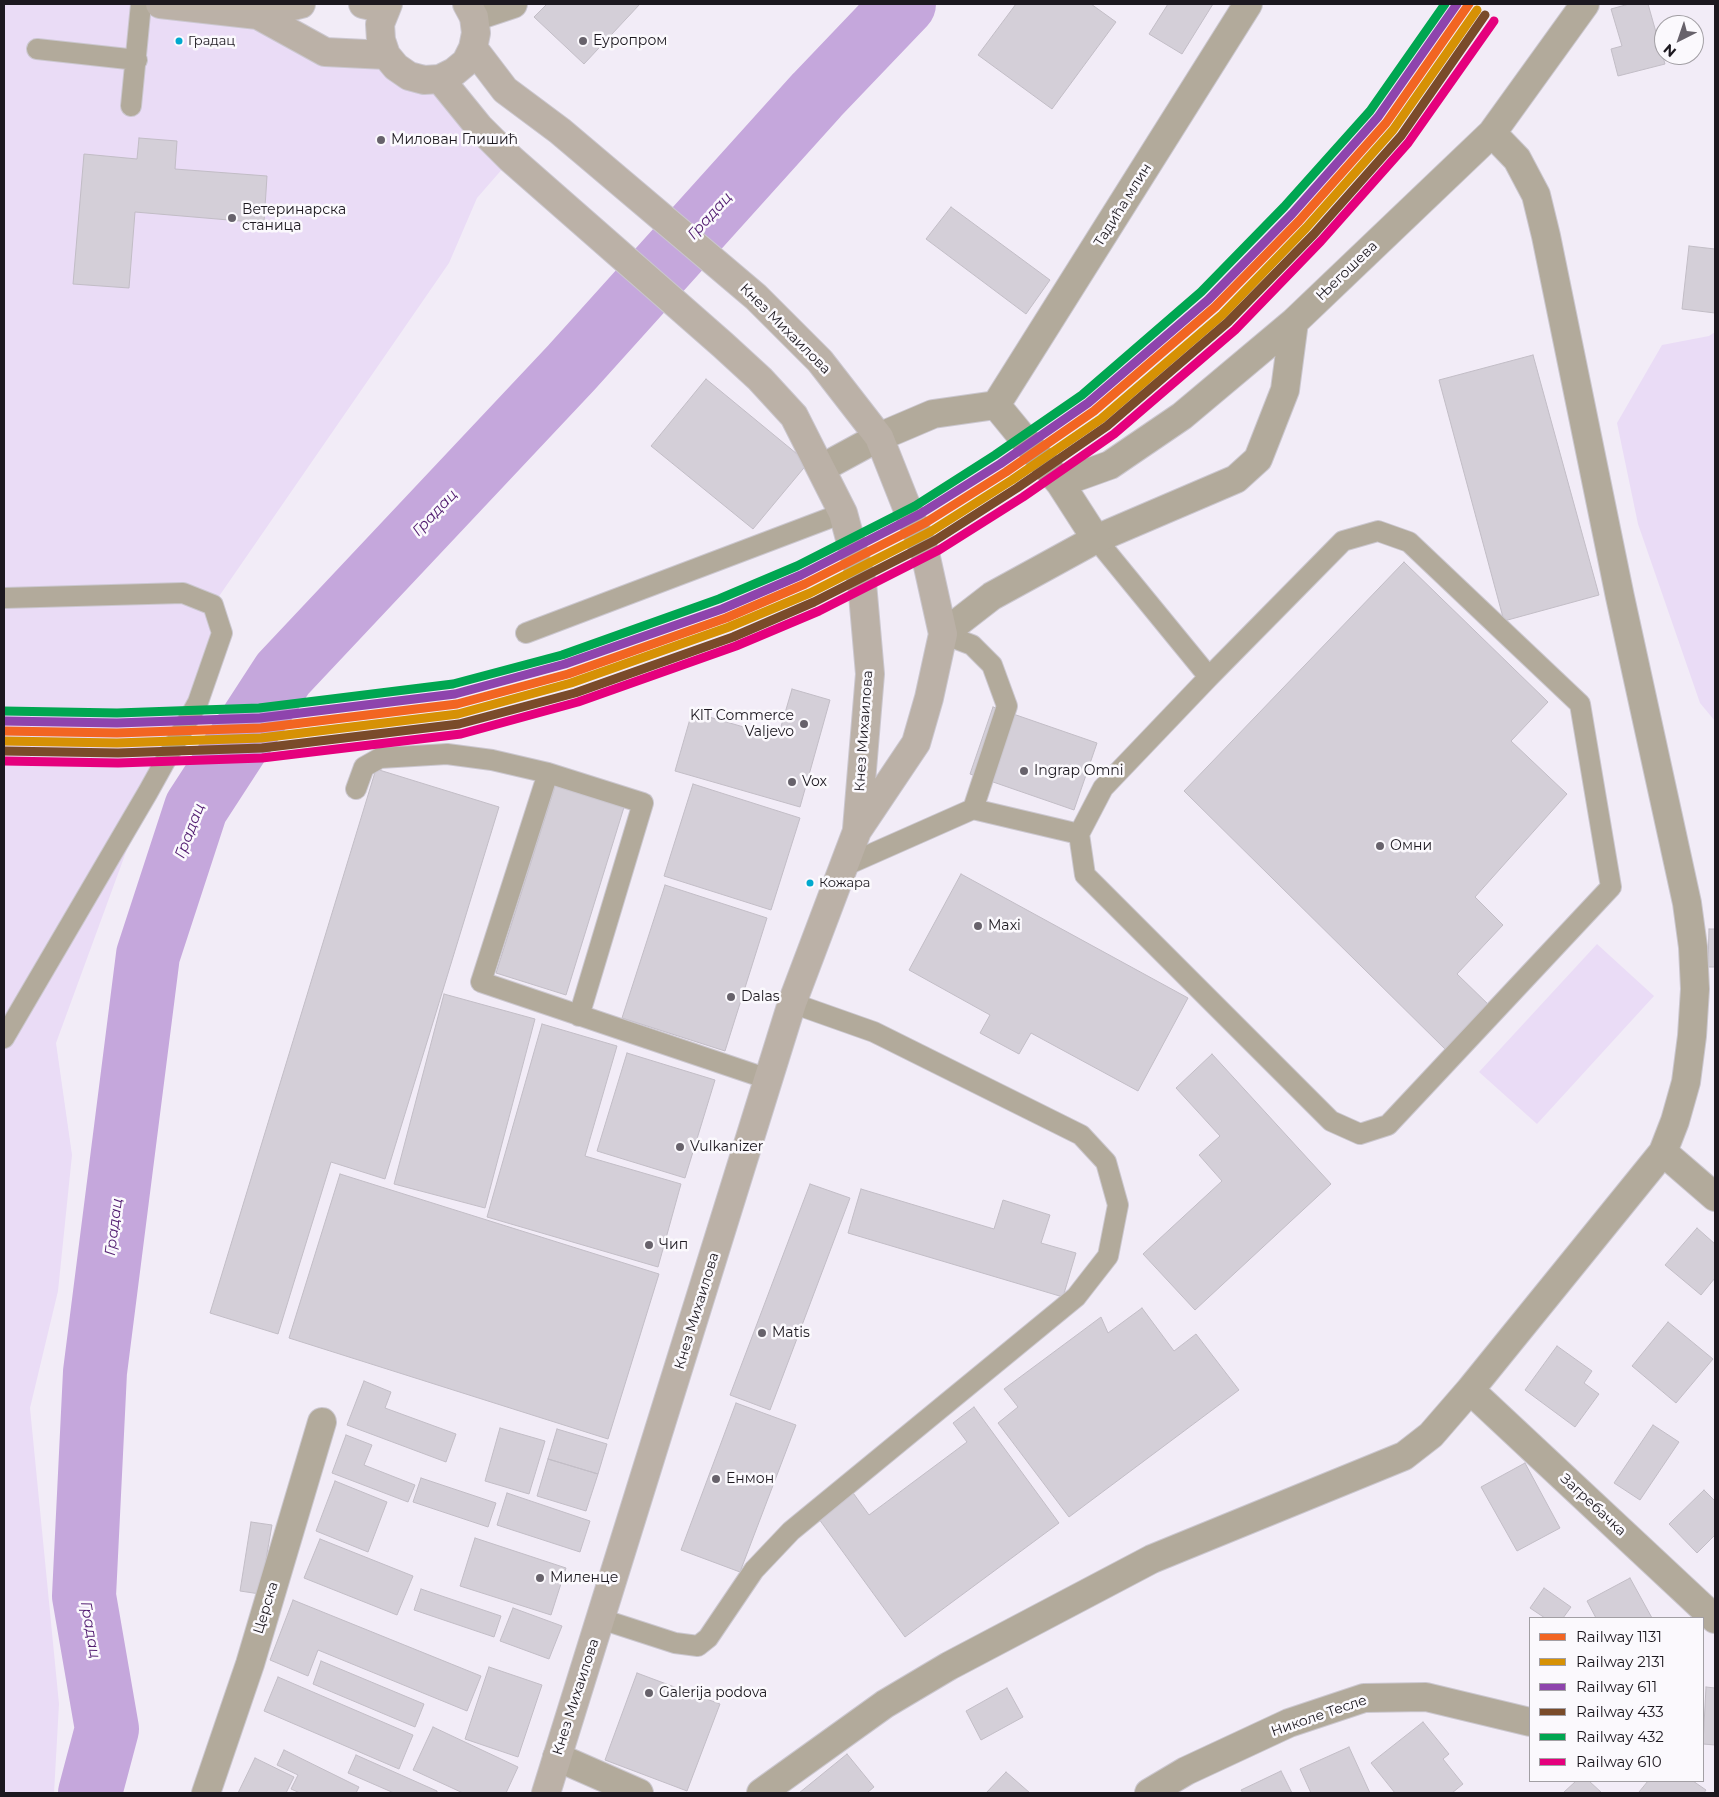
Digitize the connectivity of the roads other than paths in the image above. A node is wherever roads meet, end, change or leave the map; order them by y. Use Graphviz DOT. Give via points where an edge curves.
graph roads {
  1 [pos="141,4"];
  2 [pos="160,4"];
  3 [pos="301,4"];
  4 [pos="513,4"];
  5 [pos="1248,4"];
  6 [pos="1586,4"];
  7 [pos="379,6"];
  8 [pos="471,10"];
  9 [pos="258,15"];
  10 [pos="474,48"];
  11 [pos="37,49"];
  12 [pos="386,55"];
  13 [pos="137,60"];
  14 [pos="440,79"];
  15 [pos="131,106"];
  16 [pos="1492,133"];
  17 [pos="1294,322"];
  18 [pos="996,405"];
  19 [pos="879,437"];
  20 [pos="822,468"];
  21 [pos="1060,483"];
  22 [pos="843,513"];
  23 [pos="1096,539"];
  24 [pos="4,598"];
  25 [pos="526,632"];
  26 [pos="943,634"];
  27 [pos="1209,677"];
  28 [pos="548,773"];
  29 [pos="356,789"];
  30 [pos="973,809"];
  31 [pos="857,831"];
  32 [pos="1079,834"];
  33 [pos="842,867"];
  34 [pos="792,1004"];
  35 [pos="579,1016"];
  36 [pos="4,1038"];
  37 [pos="768,1079"];
  38 [pos="1663,1152"];
  39 [pos="1715,1197"];
  40 [pos="1470,1390"];
  41 [pos="322,1422"];
  42 [pos="601,1619"];
  43 [pos="1715,1619"];
  44 [pos="1529,1722"];
  45 [pos="557,1757"];
  46 [pos="206,1793"];
  47 [pos="546,1793"];
  48 [pos="639,1793"];
  49 [pos="761,1793"];
  50 [pos="1149,1793"];
  1 -- 13 [label="lane"];
  2 -- 9 [label="main road"];
  3 -- 9 [label="main road"];
  4 -- 8 [label="street"];
  5 -- 18 [label="street, Тадића млин"];
  6 -- 16 [label="street, Његошева"];
  7 -- 12 [label="main road" via="380,40"];
  8 -- 10 [label="main road" via="476,33"];
  9 -- 12 [label="main road" via="325,52"];
  10 -- 14 [label="main road" via="466,62"];
  10 -- 19 [label="main road, Кнез Михаилова" via="505,90 560,131 756,297 820,361"];
  11 -- 13 [label="lane"];
  12 -- 14 [label="main road" via="409,76 424,80"];
  13 -- 15 [label="lane"];
  14 -- 20 [label="main road, Кнез Михаилова" via="479,127 511,159 760,379 794,416"];
  16 -- 17 [label="street, Његошева"];
  16 -- 38 [label="street" via="1517,158 1536,195 1687,903 1695,989 1692,1036 1686,1082"];
  17 -- 21 [label="street, Његошева" via="1182,416 1110,464"];
  17 -- 23 [label="street" via="1285,390 1258,459 1236,480"];
  18 -- 19 [label="street" via="932,414"];
  18 -- 21 [label="street"];
  19 -- 20 [label="street"];
  19 -- 26 [label="main road, Кнез Михаилова" via="926,553"];
  20 -- 22 [label="main road, Кнез Михаилова"];
  21 -- 23 [label="street"];
  22 -- 25 [label="lane"];
  22 -- 31 [label="main road, Кнез Михаилова" via="862,583 870,674"];
  23 -- 26 [label="street" via="992,596"];
  23 -- 27 [label="lane"];
  24 -- 36 [label="lane" via="184,593 213,605 222,633 198,702"];
  26 -- 30 [label="lane" via="972,645 992,665 1007,706"];
  26 -- 31 [label="main road, Кнез Михаилова" via="916,743"];
  27 -- 32 [label="lane" via="1103,788"];
  27 -- 32 [label="lane" via="1343,541 1378,531 1410,542 1580,704 1611,887 1388,1125 1360,1134 1331,1121 1085,876"];
  28 -- 29 [label="lane" via="448,754 380,758 364,767"];
  28 -- 35 [label="lane" via="643,804"];
  28 -- 35 [label="lane" via="481,982"];
  30 -- 32 [label="lane"];
  30 -- 33 [label="lane"];
  31 -- 33 [label="main road, Кнез Михаилова"];
  33 -- 34 [label="main road, Кнез Михаилова"];
  34 -- 37 [label="main road, Кнез Михаилова"];
  34 -- 42 [label="lane" via="874,1032 1081,1135 1106,1162 1118,1205 1108,1256 1076,1297 792,1531 754,1570 708,1638 698,1646 675,1643"];
  35 -- 37 [label="lane"];
  37 -- 42 [label="main road, Кнез Михаилова"];
  38 -- 39 [label="street"];
  38 -- 40 [label="street"];
  40 -- 43 [label="street, Загребачка"];
  40 -- 49 [label="street" via="1430,1436 1404,1456 1152,1559 885,1704"];
  41 -- 46 [label="street, Церска" via="250,1664"];
  42 -- 45 [label="main road, Кнез Михаилова"];
  44 -- 50 [label="street, Николе Тесле" via="1426,1697 1364,1698 1289,1723 1186,1770"];
  45 -- 47 [label="main road, Кнез Михаилова"];
  45 -- 48 [label="street"];
}
